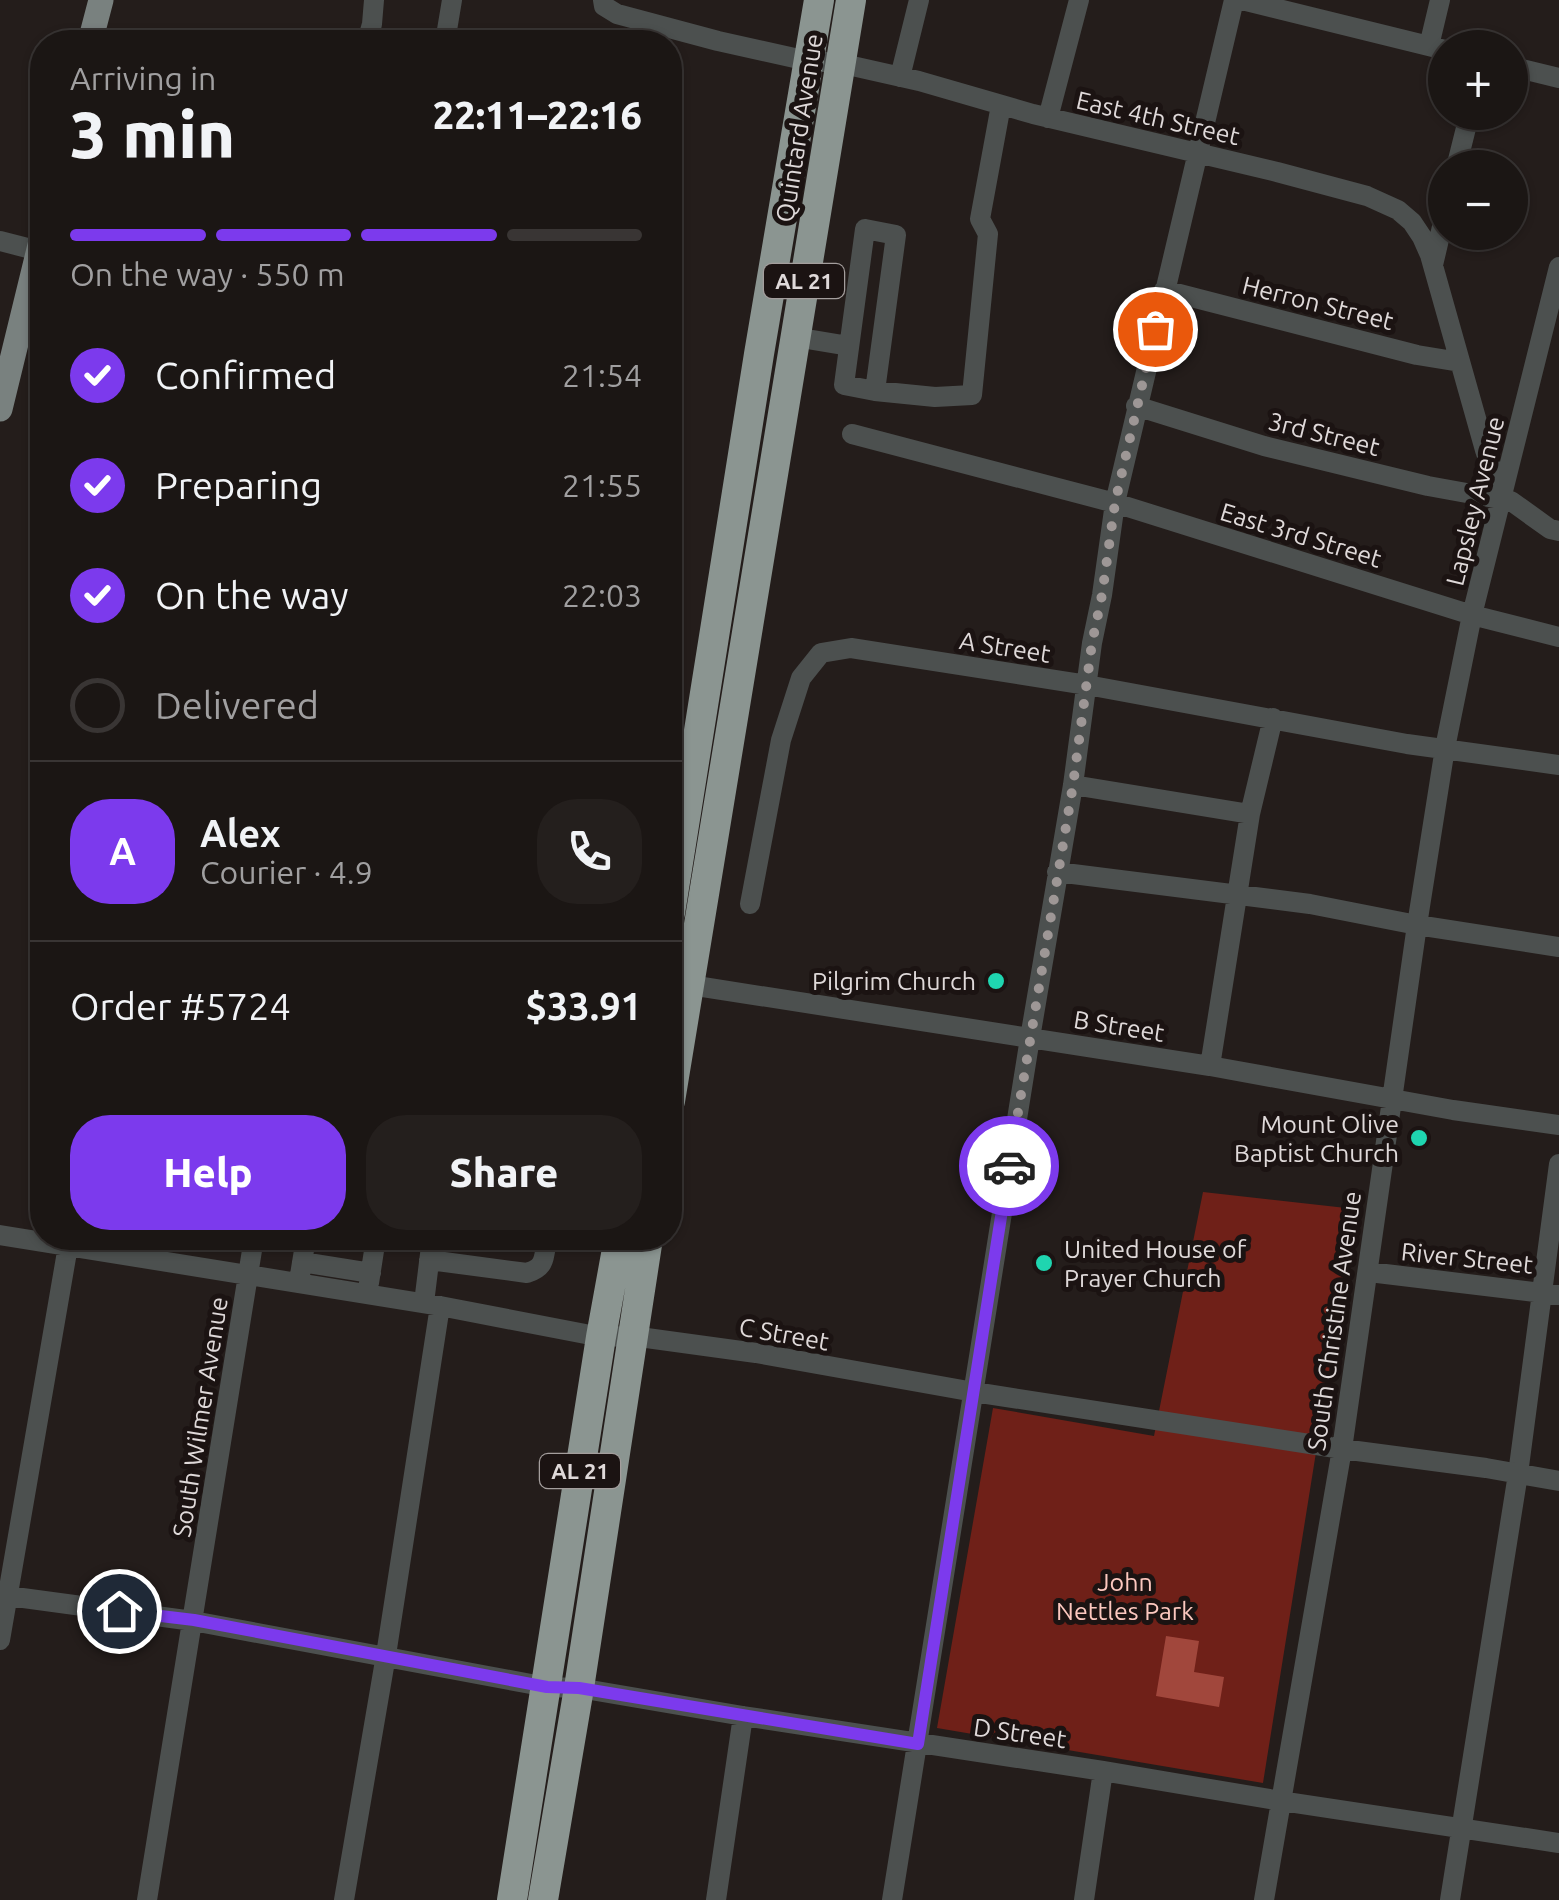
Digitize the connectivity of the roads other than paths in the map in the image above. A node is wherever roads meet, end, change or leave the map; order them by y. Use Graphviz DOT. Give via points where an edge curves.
graph roads {
  1 [pos="101,0"];
  2 [pos="374,0"];
  3 [pos="452,0"];
  4 [pos="819,0"];
  5 [pos="851,0"];
  6 [pos="918,0"];
  7 [pos="1079,0"];
  8 [pos="1234,0"];
  9 [pos="1242,0"];
  10 [pos="1440,0"];
  11 [pos="604,3"];
  12 [pos="93,30"];
  13 [pos="370,30"];
  14 [pos="447,30"];
  15 [pos="675,30"];
  16 [pos="1438,30"];
  17 [pos="682,32"];
  18 [pos="1428,46"];
  19 [pos="808,61"];
  20 [pos="840,63"];
  21 [pos="1528,70"];
  22 [pos="900,77"];
  23 [pos="1559,78"];
  24 [pos="1001,105"];
  25 [pos="1048,118"];
  26 [pos="1197,154"];
  27 [pos="0,242"];
  28 [pos="30,243"];
  29 [pos="1437,250"];
  30 [pos="1433,265"];
  31 [pos="1559,267"];
  32 [pos="30,288"];
  33 [pos="1164,290"];
  34 [pos="795,337"];
  35 [pos="849,346"];
  36 [pos="1460,362"];
  37 [pos="875,390"];
  38 [pos="1136,406"];
  39 [pos="0,408"];
  40 [pos="852,434"];
  41 [pos="1502,499"];
  42 [pos="1115,503"];
  43 [pos="1559,531"];
  44 [pos="1472,615"];
  45 [pos="1559,637"];
  46 [pos="1088,685"];
  47 [pos="1273,718"];
  48 [pos="1445,748"];
  49 [pos="1559,765"];
  50 [pos="1073,785"];
  51 [pos="1250,814"];
  52 [pos="682,839"];
  53 [pos="1057,872"];
  54 [pos="1236,894"];
  55 [pos="750,904"];
  56 [pos="1417,925"];
  57 [pos="1559,947"];
  58 [pos="682,972"];
  59 [pos="682,983"];
  60 [pos="1030,1038"];
  61 [pos="1210,1066"];
  62 [pos="1392,1100"];
  63 [pos="1559,1126"];
  64 [pos="1559,1164"];
  65 [pos="0,1235"];
  66 [pos="30,1240"];
  67 [pos="67,1250"];
  68 [pos="92,1250"];
  69 [pos="252,1250"];
  70 [pos="304,1250"];
  71 [pos="374,1250"];
  72 [pos="430,1250"];
  73 [pos="546,1250"];
  74 [pos="617,1250"];
  75 [pos="646,1250"];
  76 [pos="429,1260"];
  77 [pos="302,1262"];
  78 [pos="1369,1272"];
  79 [pos="370,1273"];
  80 [pos="248,1276"];
  81 [pos="299,1284"];
  82 [pos="1551,1293"];
  83 [pos="367,1294"];
  84 [pos="432,1304"];
  85 [pos="632,1336"];
  86 [pos="601,1338"];
  87 [pos="974,1392"];
  88 [pos="1342,1449"];
  89 [pos="1518,1474"];
  90 [pos="1559,1482"];
  91 [pos="4,1596"];
  92 [pos="194,1620"];
  93 [pos="0,1640"];
  94 [pos="386,1655"];
  95 [pos="547,1687"];
  96 [pos="579,1688"];
  97 [pos="743,1716"];
  98 [pos="918,1744"];
  99 [pos="1103,1771"];
  100 [pos="1281,1802"];
  101 [pos="1461,1827"];
  102 [pos="1559,1843"];
  103 [pos="147,1900"];
  104 [pos="344,1900"];
  105 [pos="512,1900"];
  106 [pos="543,1900"];
  107 [pos="716,1900"];
  108 [pos="892,1900"];
  109 [pos="1084,1900"];
  110 [pos="1264,1900"];
  111 [pos="1450,1900"];
  1 -- 12 [label="main road"];
  2 -- 13 [label="street"];
  3 -- 14 [label="street"];
  4 -- 19 [label="highway, Quintard Avenue / AL 21"];
  5 -- 20 [label="highway, Quintard Avenue / AL 21"];
  6 -- 22 [label="street"];
  7 -- 25 [label="street"];
  8 -- 26 [label="street"];
  9 -- 18 [label="street"];
  10 -- 16 [label="street"];
  11 -- 15 [label="street, East 4th Street" via="617,14"];
  17 -- 19 [label="street, East 4th Street"];
  19 -- 20 [label="street, East 4th Street"];
  19 -- 52 [label="highway, Quintard Avenue / AL 21"];
  20 -- 22 [label="street, East 4th Street"];
  20 -- 34 [label="highway, Quintard Avenue / AL 21"];
  21 -- 23 [label="street"];
  22 -- 24 [label="street, East 4th Street"];
  24 -- 25 [label="street, East 4th Street"];
  24 -- 37 [label="street" via="980,219 988,234 972,394 935,398"];
  25 -- 26 [label="street, East 4th Street"];
  26 -- 30 [label="street, East 4th Street" via="1398,210 1422,237"];
  26 -- 33 [label="street"];
  27 -- 28 [label="street"];
  29 -- 30 [label="street"];
  30 -- 36 [label="street, East 4th Street"];
  31 -- 41 [label="street, Lapsley Avenue"];
  32 -- 39 [label="main road"];
  33 -- 36 [label="street, Herron Street"];
  33 -- 38 [label="street"];
  34 -- 35 [label="street"];
  34 -- 58 [label="highway, Quintard Avenue / AL 21"];
  35 -- 37 [label="street" via="844,386"];
  35 -- 37 [label="street" via="866,229 896,235"];
  36 -- 41 [label="street, East 4th Street"];
  38 -- 41 [label="street, 3rd Street" via="1264,446"];
  38 -- 42 [label="street"];
  40 -- 42 [label="street, East 3rd Street"];
  41 -- 43 [label="street"];
  41 -- 44 [label="street, Lapsley Avenue"];
  42 -- 44 [label="street, East 3rd Street"];
  42 -- 46 [label="street"];
  44 -- 45 [label="street, East 3rd Street"];
  44 -- 48 [label="street, Lapsley Avenue"];
  46 -- 47 [label="street, A Street"];
  46 -- 50 [label="street"];
  46 -- 55 [label="street, A Street" via="851,648 822,654 801,678 781,740"];
  47 -- 48 [label="street, A Street"];
  47 -- 51 [label="street"];
  48 -- 49 [label="street, A Street"];
  48 -- 56 [label="street, South Christine Avenue"];
  50 -- 51 [label="street"];
  50 -- 53 [label="street"];
  51 -- 54 [label="street"];
  53 -- 54 [label="street"];
  53 -- 60 [label="street"];
  54 -- 56 [label="street"];
  54 -- 61 [label="street"];
  56 -- 57 [label="street"];
  56 -- 62 [label="street, South Christine Avenue"];
  59 -- 60 [label="street, B Street"];
  60 -- 61 [label="street, B Street"];
  60 -- 87 [label="street"];
  61 -- 62 [label="street, B Street"];
  62 -- 63 [label="street, B Street"];
  62 -- 78 [label="street, South Christine Avenue"];
  64 -- 82 [label="street"];
  65 -- 66 [label="street, C Street"];
  67 -- 91 [label="street"];
  68 -- 80 [label="street, C Street"];
  69 -- 80 [label="street, South Wilmer Avenue"];
  70 -- 77 [label="street"];
  71 -- 79 [label="street"];
  72 -- 76 [label="street"];
  73 -- 76 [label="street" via="538,1269 527,1273"];
  74 -- 86 [label="highway, AL 21"];
  75 -- 85 [label="highway, AL 21"];
  76 -- 84 [label="street"];
  77 -- 79 [label="street"];
  77 -- 81 [label="street"];
  78 -- 82 [label="street, River Street"];
  78 -- 88 [label="street, South Christine Avenue"];
  79 -- 83 [label="street"];
  80 -- 81 [label="street, C Street"];
  80 -- 92 [label="street, South Wilmer Avenue"];
  81 -- 83 [label="street, C Street"];
  82 -- 89 [label="street"];
  83 -- 84 [label="street, C Street"];
  84 -- 86 [label="street, C Street"];
  84 -- 94 [label="street"];
  85 -- 86 [label="street, C Street"];
  85 -- 87 [label="street, C Street"];
  85 -- 96 [label="highway, AL 21"];
  86 -- 95 [label="highway, AL 21"];
  87 -- 88 [label="street, C Street"];
  87 -- 98 [label="street"];
  88 -- 89 [label="street, C Street"];
  88 -- 100 [label="street, South Christine Avenue"];
  89 -- 90 [label="street, C Street"];
  89 -- 101 [label="street"];
  91 -- 92 [label="street, D Street"];
  91 -- 93 [label="street"];
  92 -- 94 [label="street, D Street"];
  92 -- 103 [label="street, South Wilmer Avenue"];
  94 -- 95 [label="street, D Street"];
  94 -- 104 [label="street"];
  95 -- 96 [label="street, D Street"];
  95 -- 105 [label="highway, AL 21"];
  96 -- 97 [label="street, D Street"];
  96 -- 106 [label="highway, AL 21"];
  97 -- 98 [label="street, D Street"];
  97 -- 107 [label="street"];
  98 -- 99 [label="street, D Street"];
  98 -- 108 [label="street"];
  99 -- 100 [label="street, D Street"];
  99 -- 109 [label="street"];
  100 -- 101 [label="street, D Street"];
  100 -- 110 [label="street, South Christine Avenue"];
  101 -- 102 [label="street, D Street"];
  101 -- 111 [label="street"];
}
